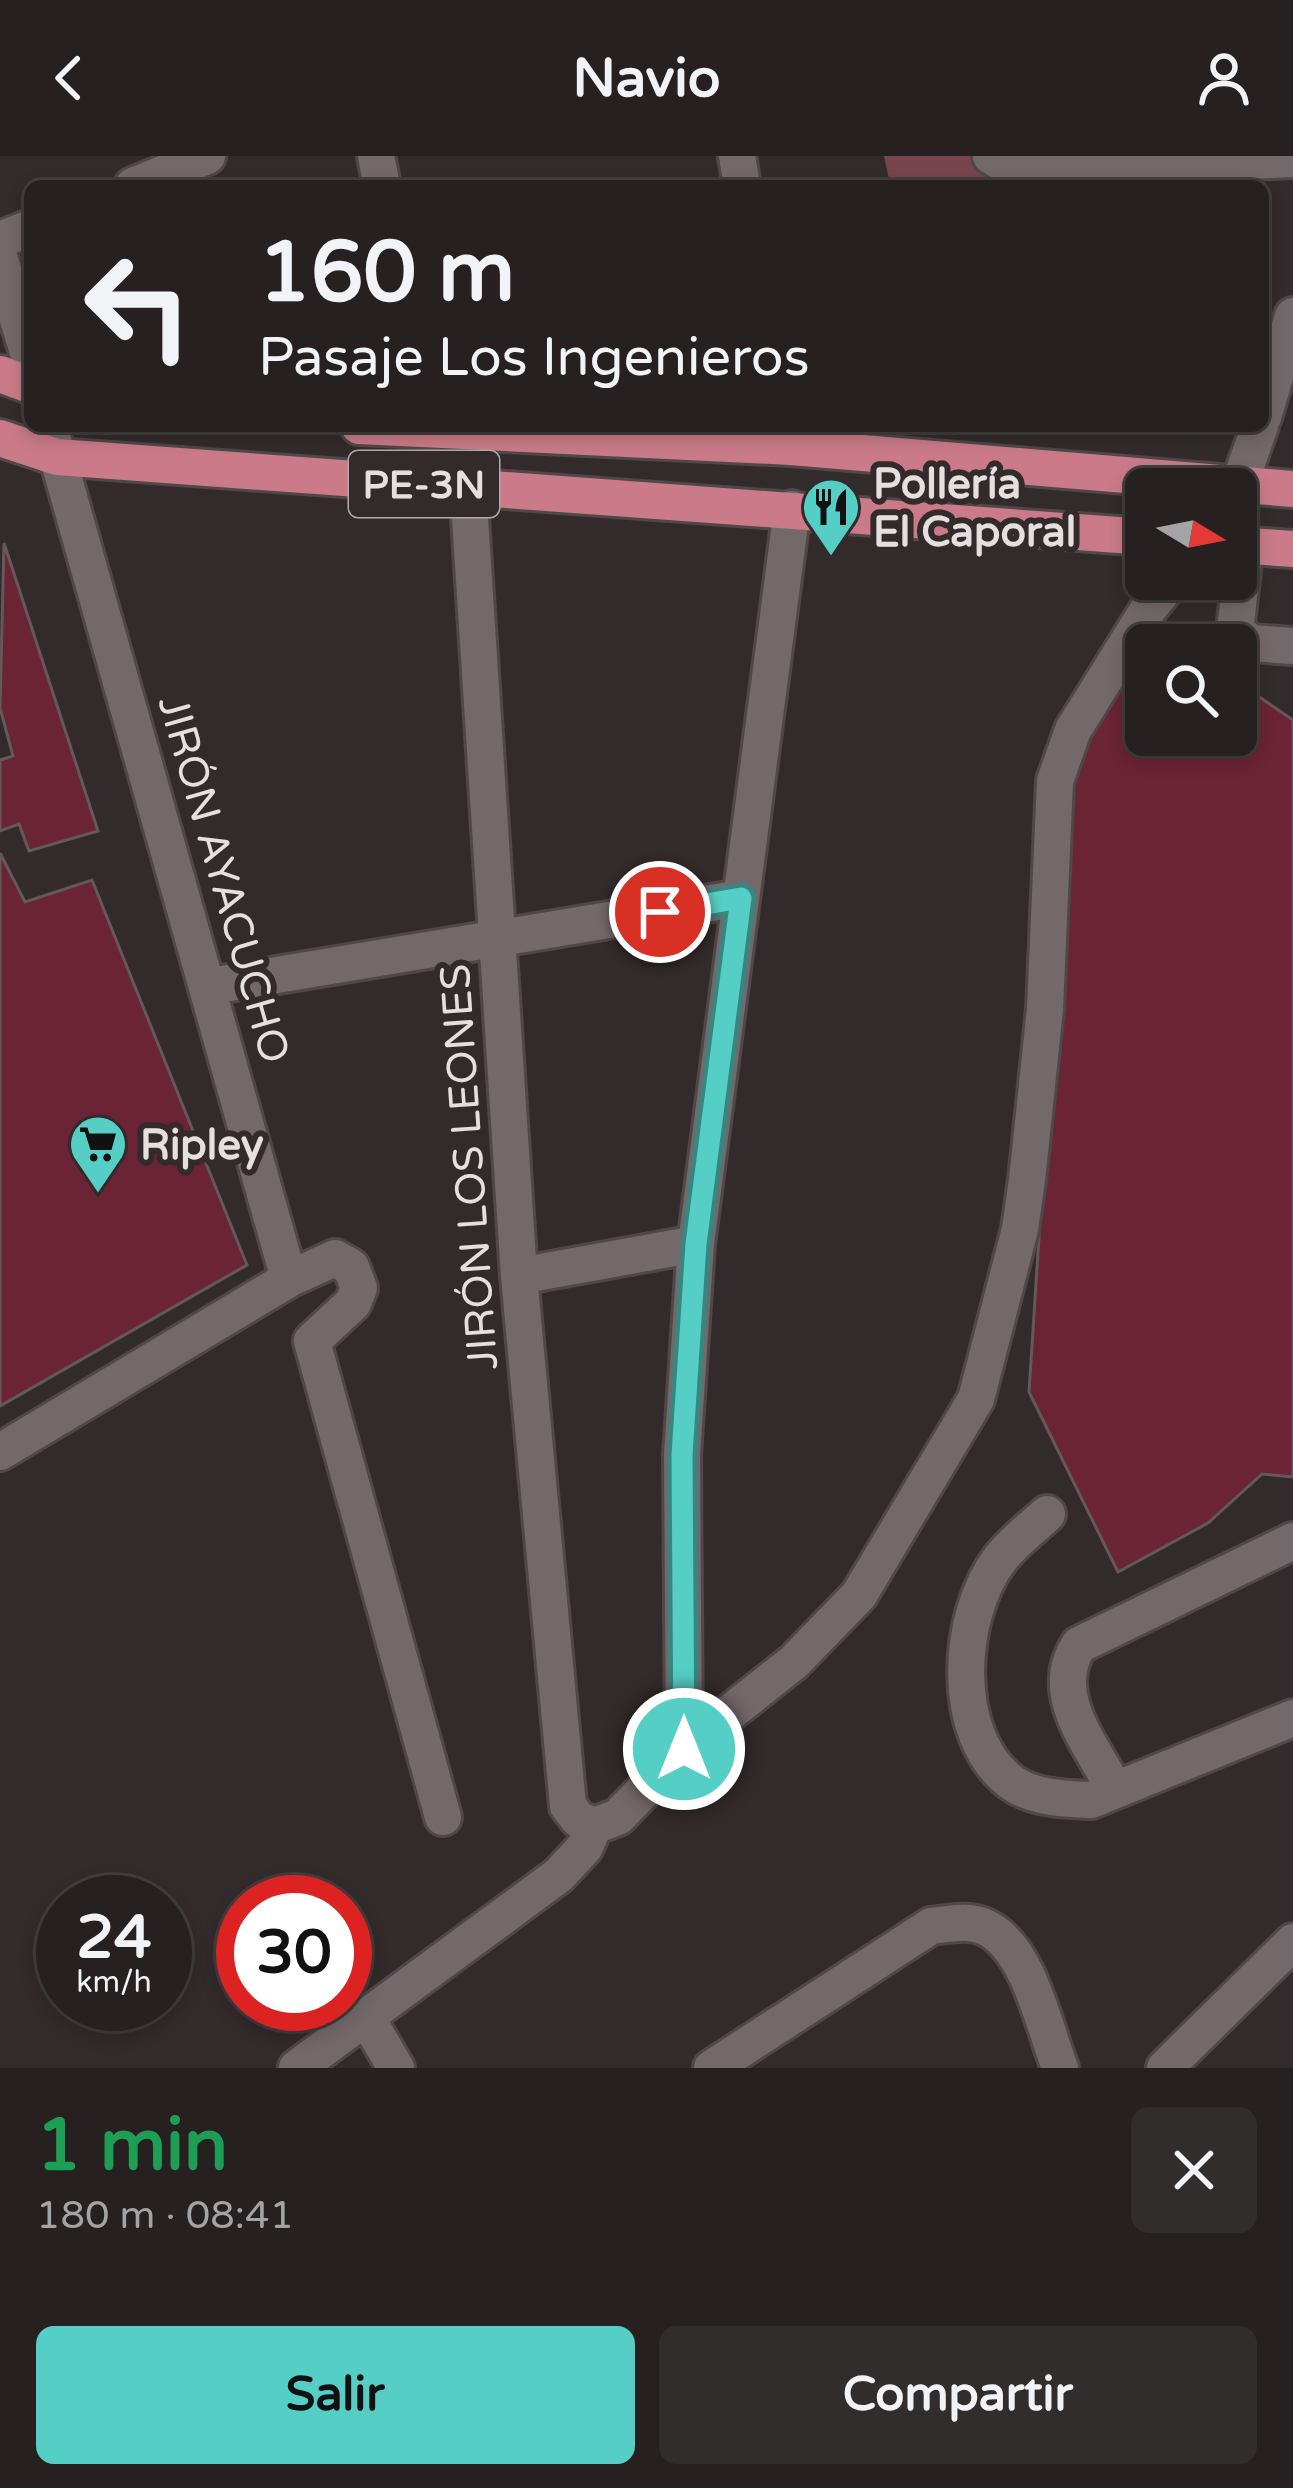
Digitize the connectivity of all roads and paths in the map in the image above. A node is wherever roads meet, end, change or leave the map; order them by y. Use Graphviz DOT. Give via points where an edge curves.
graph roads {
  1 [pos="207,156"];
  2 [pos="991,156"];
  3 [pos="1292,161"];
  4 [pos="149,180"];
  5 [pos="0,260"];
  6 [pos="1293,316"];
  7 [pos="24,339"];
  8 [pos="1269,397"];
  9 [pos="583,432"];
  10 [pos="1258,432"];
  11 [pos="789,436"];
  12 [pos="0,438"];
  13 [pos="53,441"];
  14 [pos="1246,468"];
  15 [pos="1125,476"];
  16 [pos="468,487"];
  17 [pos="1257,490"];
  18 [pos="1293,490"];
  19 [pos="792,508"];
  20 [pos="1125,535"];
  21 [pos="1257,546"];
  22 [pos="1293,549"];
  23 [pos="1156,600"];
  24 [pos="1257,644"];
  25 [pos="1293,646"];
  26 [pos="741,898"];
  27 [pos="496,940"];
  28 [pos="211,986"];
  29 [pos="696,1244"];
  30 [pos="519,1276"];
  31 [pos="290,1280"];
  32 [pos="0,1452"];
  33 [pos="1047,1514"];
  34 [pos="1292,1544"];
  35 [pos="1293,1718"];
  36 [pos="684,1749"];
  37 [pos="1115,1790"];
  38 [pos="443,1817"];
  39 [pos="594,1826"];
  40 [pos="1293,1942"];
  41 [pos="372,2014"];
  42 [pos="372,2028"];
  43 [pos="348,2031"];
  44 [pos="297,2068"];
  45 [pos="396,2068"];
  46 [pos="712,2068"];
  47 [pos="1060,2068"];
  48 [pos="1166,2068"];
  1 -- 4 [label="street"];
  2 -- 3 [label="street" via="1017,171"];
  5 -- 7 [label="street"];
  6 -- 8 [label="street"];
  9 -- 11 [label="highway, PE-3N"];
  10 -- 14 [label="street"];
  11 -- 15 [label="highway, PE-3N"];
  12 -- 13 [label="highway, PE-3N"];
  13 -- 16 [label="highway, PE-3N"];
  13 -- 28 [label="street, JIRÓN AYACUCHO"];
  16 -- 19 [label="highway, PE-3N"];
  16 -- 27 [label="street, JIRÓN LOS LEONES"];
  17 -- 18 [label="highway, PE-3N"];
  19 -- 20 [label="highway, PE-3N"];
  19 -- 26 [label="street"];
  21 -- 22 [label="highway"];
  23 -- 36 [label="street" via="1073,730 1055,781 1045,1009 1021,1229 976,1399 860,1595 794,1662"];
  24 -- 25 [label="street"];
  26 -- 27 [label="street"];
  26 -- 29 [label="street"];
  27 -- 28 [label="street"];
  27 -- 30 [label="street, JIRÓN LOS LEONES"];
  28 -- 31 [label="street, JIRÓN AYACUCHO"];
  29 -- 30 [label="street"];
  29 -- 36 [label="street" via="682,1455"];
  30 -- 39 [label="street, JIRÓN LOS LEONES" via="568,1806"];
  31 -- 32 [label="street"];
  31 -- 38 [label="street" via="335,1258 351,1267 358,1288 353,1303 312,1341"];
  33 -- 37 [label="street" via="999,1560 979,1603 965,1648 966,1699 988,1757 1012,1783 1055,1799 1091,1800"];
  34 -- 37 [label="street" via="1079,1645 1067,1664 1065,1694"];
  35 -- 37 [label="street"];
  36 -- 39 [label="street" via="618,1817"];
  39 -- 41 [label="street" via="559,1875"];
  40 -- 48 [label="street"];
  42 -- 45 [label="street"];
  43 -- 44 [label="street"];
  46 -- 47 [label="street" via="932,1926 967,1922 989,1928 1009,1947"];
}
